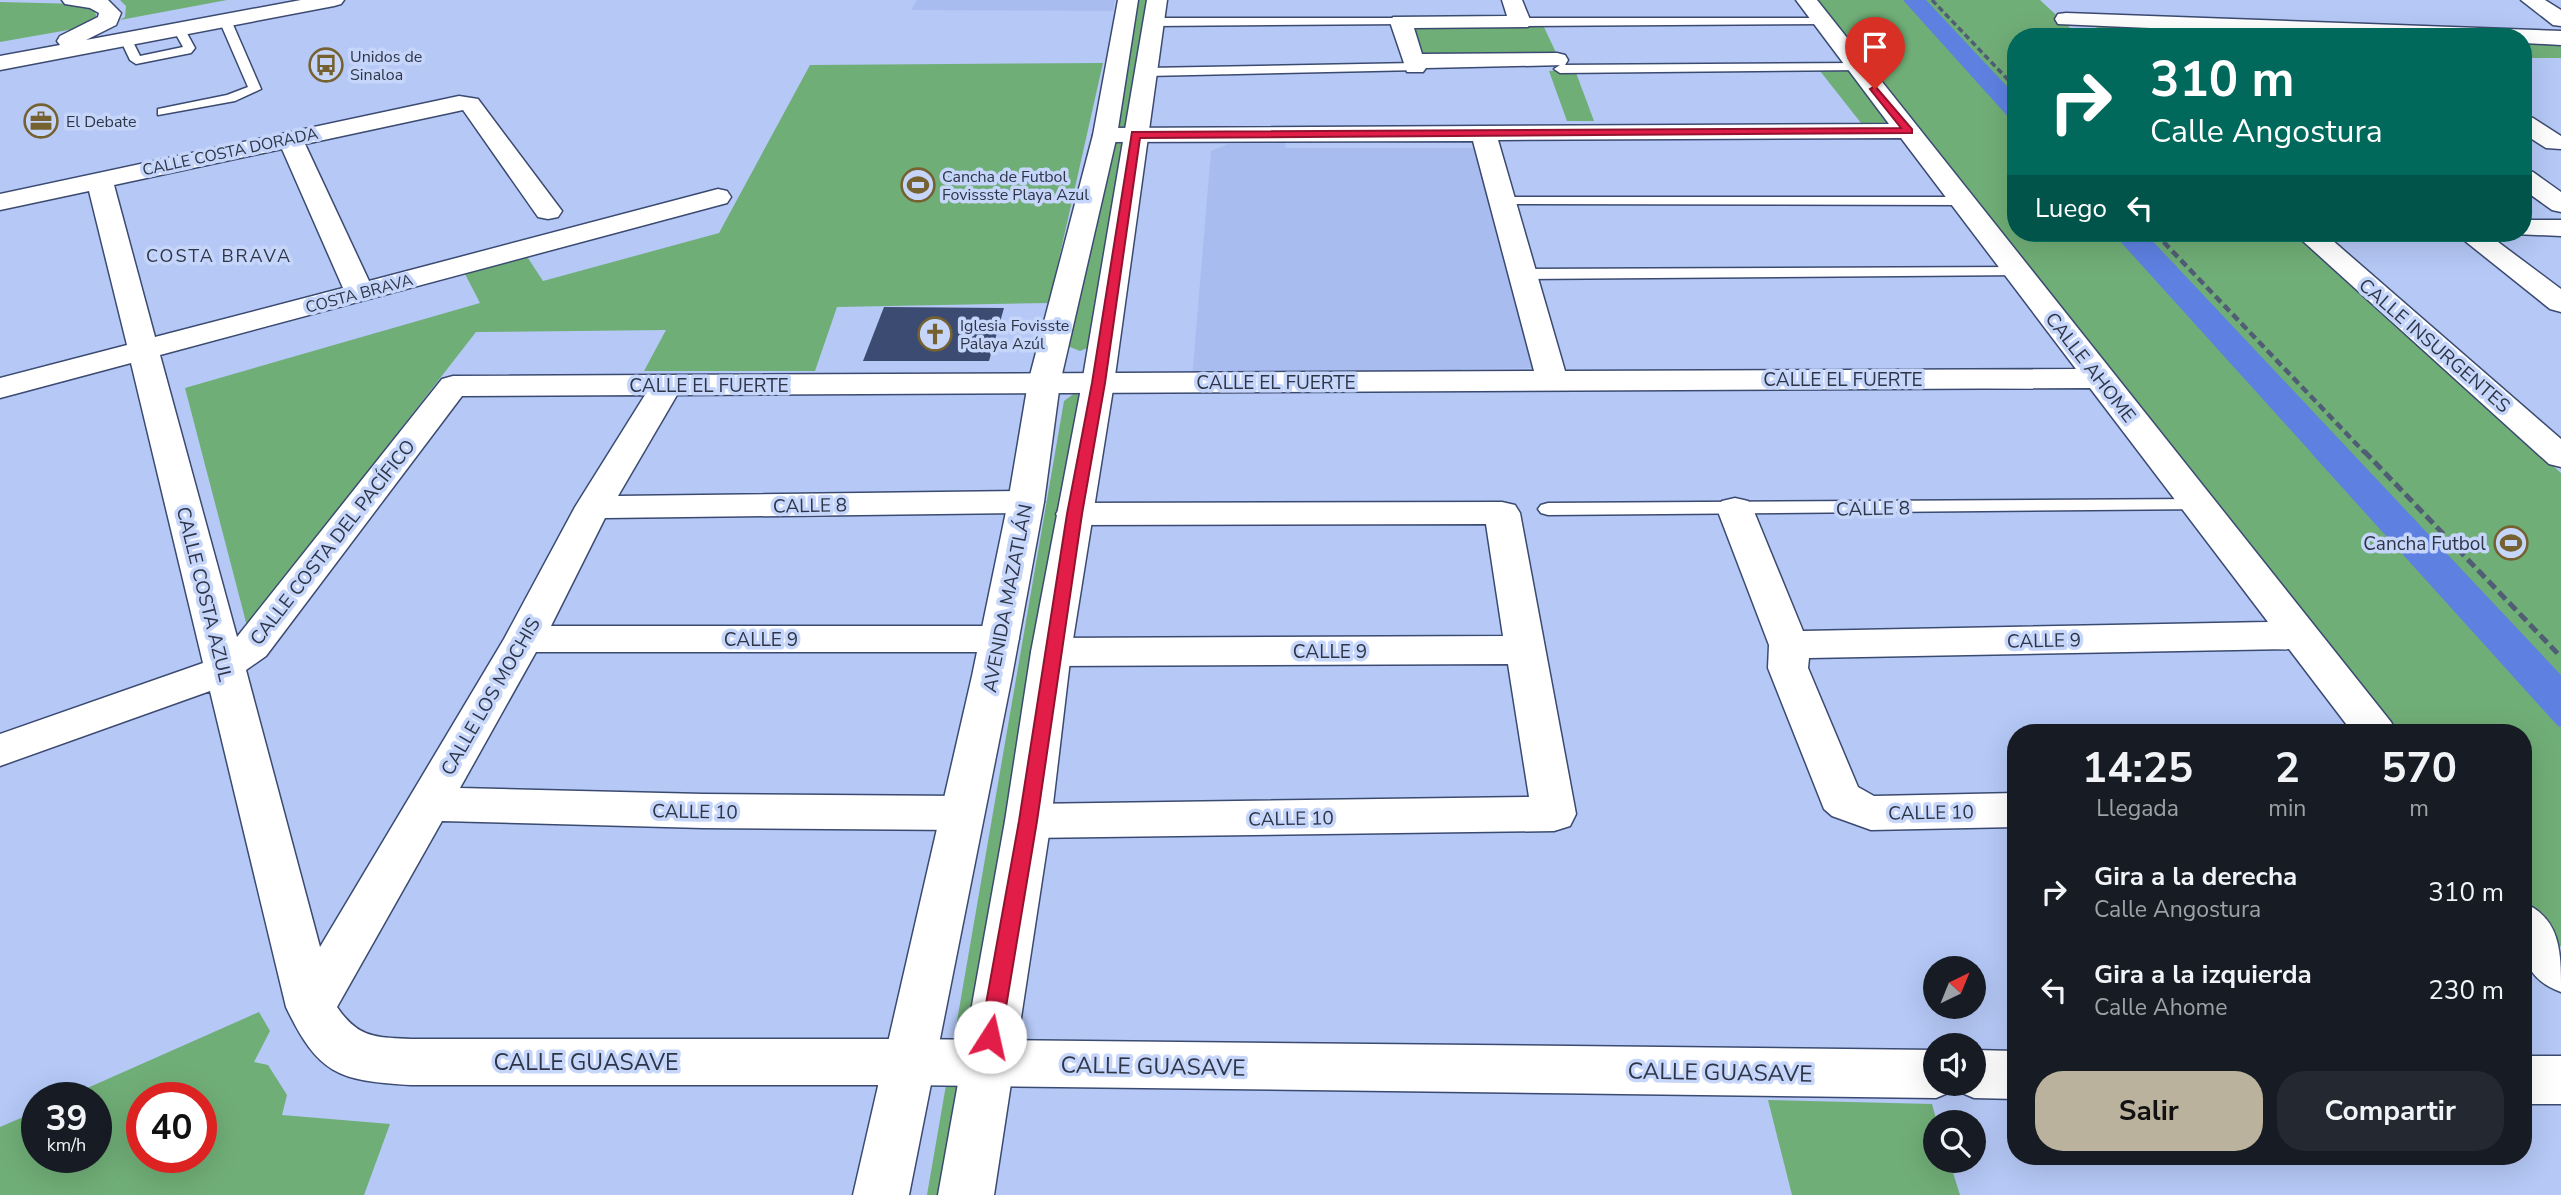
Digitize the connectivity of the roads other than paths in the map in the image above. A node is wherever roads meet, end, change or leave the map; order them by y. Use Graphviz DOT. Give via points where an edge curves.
graph roads {
  1 [pos="72,0"];
  2 [pos="271,0"];
  3 [pos="334,0"];
  4 [pos="1512,0"];
  5 [pos="2531,0"];
  6 [pos="1146,7"];
  7 [pos="1815,11"];
  8 [pos="225,20"];
  9 [pos="2561,20"];
  10 [pos="1401,22"];
  11 [pos="1520,22"];
  12 [pos="1543,22"];
  13 [pos="2077,28"];
  14 [pos="2360,28"];
  15 [pos="80,35"];
  16 [pos="2532,37"];
  17 [pos="2561,38"];
  18 [pos="0,50"];
  19 [pos="2532,56"];
  20 [pos="31,57"];
  21 [pos="2561,57"];
  22 [pos="0,63"];
  23 [pos="1414,64"];
  24 [pos="1558,64"];
  25 [pos="1859,67"];
  26 [pos="1147,72"];
  27 [pos="2532,111"];
  28 [pos="2549,111"];
  29 [pos="163,112"];
  30 [pos="2532,128"];
  31 [pos="1908,131"];
  32 [pos="1483,133"];
  33 [pos="1120,135"];
  34 [pos="290,138"];
  35 [pos="2555,143"];
  36 [pos="100,180"];
  37 [pos="2532,184"];
  38 [pos="718,197"];
  39 [pos="1503,201"];
  40 [pos="1962,201"];
  41 [pos="0,202"];
  42 [pos="2561,204"];
  43 [pos="548,211"];
  44 [pos="2532,228"];
  45 [pos="2561,228"];
  46 [pos="2319,242"];
  47 [pos="2481,242"];
  48 [pos="2018,272"];
  49 [pos="1522,274"];
  50 [pos="360,292"];
  51 [pos="2561,303"];
  52 [pos="143,350"];
  53 [pos="2100,377"];
  54 [pos="1552,380"];
  55 [pos="1044,383"];
  56 [pos="1098,383"];
  57 [pos="667,385"];
  58 [pos="453,386"];
  59 [pos="0,388"];
  60 [pos="2548,434"];
  61 [pos="2561,457"];
  62 [pos="1026,502"];
  63 [pos="2199,505"];
  64 [pos="593,507"];
  65 [pos="1548,509"];
  66 [pos="1735,509"];
  67 [pos="1074,514"];
  68 [pos="2300,635"];
  69 [pos="524,639"];
  70 [pos="999,639"];
  71 [pos="1788,645"];
  72 [pos="1525,650"];
  73 [pos="1051,652"];
  74 [pos="225,670"];
  75 [pos="2369,724"];
  76 [pos="0,750"];
  77 [pos="429,804"];
  78 [pos="2007,810"];
  79 [pos="961,813"];
  80 [pos="1028,821"];
  81 [pos="2532,933"];
  82 [pos="2561,971"];
  83 [pos="312,1007"];
  84 [pos="908,1062"];
  85 [pos="986,1064"];
  86 [pos="1923,1074"];
  87 [pos="1986,1074"];
  88 [pos="2007,1075"];
  89 [pos="2532,1080"];
  90 [pos="2561,1080"];
  91 [pos="881,1195"];
  92 [pos="966,1195"];
  1 -- 15 [label="street" via="96,2 110,13 108,20"];
  2 -- 15 [label="street"];
  3 -- 8 [label="street"];
  4 -- 11 [label="street"];
  5 -- 9 [label="street"];
  6 -- 10 [label="lane"];
  6 -- 26 [label="street, AVENIDA MAZATLÁN"];
  6 -- 33 [label="street, AVENIDA MAZATLÁN"];
  7 -- 12 [label="lane"];
  7 -- 25 [label="street, CALLE AHOME"];
  8 -- 20 [label="street"];
  8 -- 29 [label="lane" via="255,89"];
  10 -- 11 [label="street"];
  10 -- 23 [label="street"];
  11 -- 12 [label="lane"];
  12 -- 24 [label="street"];
  13 -- 14 [label="street" via="2059,13"];
  15 -- 18 [label="street"];
  15 -- 20 [label="street"];
  16 -- 17 [label="street"];
  19 -- 21 [label="street"];
  20 -- 22 [label="street"];
  23 -- 24 [label="street"];
  23 -- 26 [label="lane"];
  24 -- 25 [label="lane"];
  25 -- 31 [label="street, CALLE AHOME"];
  26 -- 33 [label="street, AVENIDA MAZATLÁN"];
  27 -- 28 [label="street"];
  30 -- 35 [label="street"];
  31 -- 32 [label="street"];
  31 -- 40 [label="street, CALLE AHOME"];
  32 -- 33 [label="street"];
  32 -- 39 [label="street"];
  33 -- 55 [label="street, AVENIDA MAZATLÁN"];
  33 -- 56 [label="street, AVENIDA MAZATLÁN"];
  34 -- 36 [label="street, CALLE COSTA DORADA"];
  34 -- 43 [label="street, CALLE COSTA DORADA" via="470,104"];
  34 -- 50 [label="street"];
  36 -- 41 [label="street, CALLE COSTA DORADA"];
  36 -- 52 [label="street, CALLE COSTA AZUL"];
  37 -- 42 [label="street"];
  38 -- 50 [label="street, COSTA BRAVA"];
  39 -- 40 [label="lane"];
  39 -- 49 [label="street"];
  40 -- 48 [label="street, CALLE AHOME"];
  44 -- 45 [label="street"];
  46 -- 60 [label="street, CALLE INSURGENTES"];
  47 -- 51 [label="street"];
  48 -- 49 [label="lane"];
  48 -- 53 [label="street, CALLE AHOME"];
  49 -- 54 [label="street"];
  50 -- 52 [label="street, COSTA BRAVA"];
  52 -- 59 [label="street, COSTA BRAVA"];
  52 -- 74 [label="street, CALLE COSTA AZUL"];
  53 -- 54 [label="street, CALLE EL FUERTE"];
  53 -- 63 [label="street, CALLE AHOME"];
  54 -- 56 [label="street, CALLE EL FUERTE"];
  55 -- 56 [label="street, CALLE EL FUERTE"];
  55 -- 57 [label="street, CALLE EL FUERTE"];
  55 -- 62 [label="street, AVENIDA MAZATLÁN"];
  56 -- 67 [label="street, AVENIDA MAZATLÁN"];
  57 -- 58 [label="street, CALLE EL FUERTE"];
  57 -- 64 [label="street, CALLE LOS MOCHIS"];
  58 -- 74 [label="street, CALLE COSTA DEL PACÍFICO" via="252,646"];
  60 -- 61 [label="street, CALLE INSURGENTES"];
  62 -- 64 [label="street, CALLE 8"];
  62 -- 70 [label="street, AVENIDA MAZATLÁN"];
  63 -- 66 [label="lane, CALLE 8"];
  63 -- 68 [label="street, CALLE AHOME"];
  64 -- 69 [label="street, CALLE LOS MOCHIS"];
  65 -- 66 [label="lane, CALLE 8"];
  66 -- 71 [label="street"];
  67 -- 72 [label="street" via="1502,513"];
  67 -- 73 [label="street, AVENIDA MAZATLÁN"];
  68 -- 71 [label="street, CALLE 9"];
  68 -- 75 [label="street, CALLE AHOME"];
  69 -- 70 [label="street, CALLE 9"];
  69 -- 77 [label="street, CALLE LOS MOCHIS"];
  70 -- 79 [label="street, AVENIDA MAZATLÁN"];
  71 -- 78 [label="street, CALLE 10" via="1788,668 1835,791 1847,804 1871,813"];
  72 -- 73 [label="street, CALLE 9"];
  72 -- 80 [label="street, CALLE 10" via="1553,814"];
  73 -- 80 [label="street, AVENIDA MAZATLÁN"];
  74 -- 76 [label="street, CALLE COSTA DEL PACÍFICO"];
  74 -- 83 [label="street, CALLE COSTA AZUL"];
  77 -- 79 [label="street, CALLE 10"];
  77 -- 83 [label="street, CALLE LOS MOCHIS"];
  79 -- 84 [label="street, AVENIDA MAZATLÁN"];
  80 -- 85 [label="street, AVENIDA MAZATLÁN"];
  81 -- 82 [label="street"];
  83 -- 84 [label="street, CALLE GUASAVE" via="323,1032 340,1049 368,1059"];
  84 -- 85 [label="street, CALLE GUASAVE"];
  84 -- 91 [label="street, AVENIDA MAZATLÁN"];
  85 -- 86 [label="street, CALLE GUASAVE"];
  85 -- 92 [label="street, AVENIDA MAZATLÁN"];
  87 -- 88 [label="street"];
  89 -- 90 [label="street"];
}
